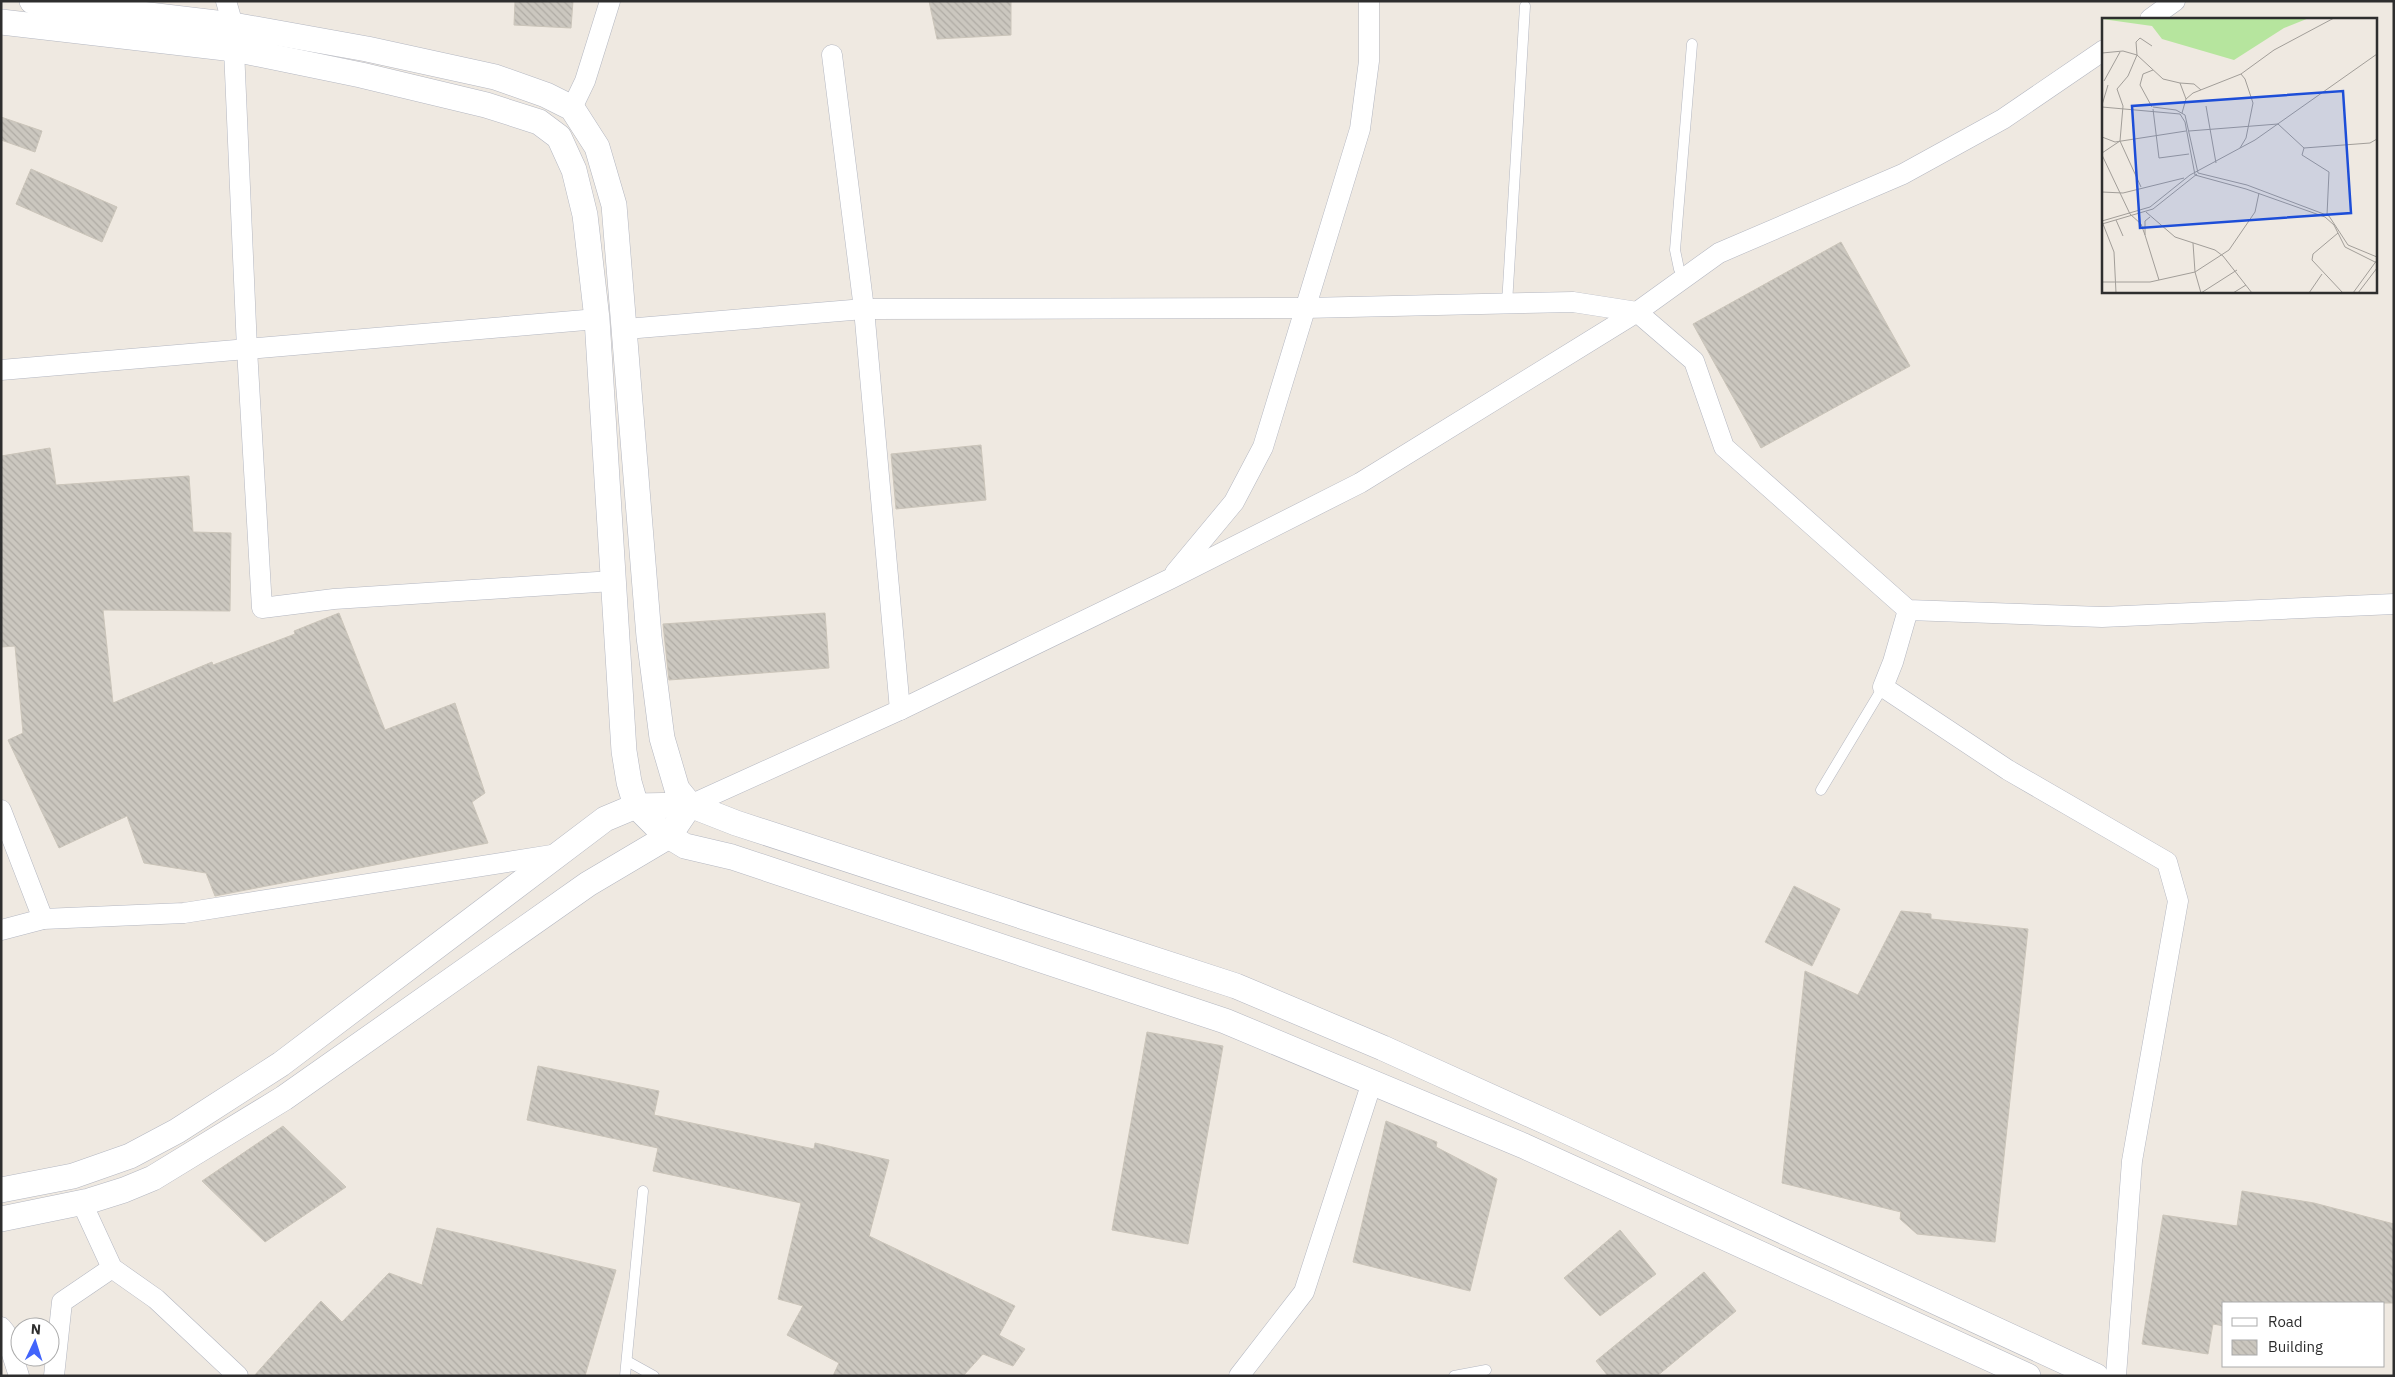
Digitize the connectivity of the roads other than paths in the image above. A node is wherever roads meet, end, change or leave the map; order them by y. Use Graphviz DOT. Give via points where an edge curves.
graph roads {
  1 [pos="32,1"];
  2 [pos="610,1"];
  3 [pos="1369,1"];
  4 [pos="2175,1"];
  5 [pos="1525,6"];
  6 [pos="2151,18"];
  7 [pos="1,22"];
  8 [pos="231,25"];
  9 [pos="1692,44"];
  10 [pos="2102,51"];
  11 [pos="832,55"];
  12 [pos="572,108"];
  13 [pos="549,130"];
  14 [pos="1685,278"];
  15 [pos="1507,304"];
  16 [pos="1305,308"];
  17 [pos="864,309"];
  18 [pos="1637,312"];
  19 [pos="597,319"];
  20 [pos="626,329"];
  21 [pos="247,349"];
  22 [pos="1,370"];
  23 [pos="1170,579"];
  24 [pos="613,582"];
  25 [pos="2394,604"];
  26 [pos="1908,610"];
  27 [pos="650,637"];
  28 [pos="617,641"];
  29 [pos="1883,686"];
  30 [pos="900,710"];
  31 [pos="1821,790"];
  32 [pos="690,805"];
  33 [pos="636,806"];
  34 [pos="1,810"];
  35 [pos="669,836"];
  36 [pos="563,853"];
  37 [pos="43,919"];
  38 [pos="1,930"];
  39 [pos="1372,1082"];
  40 [pos="1,1190"];
  41 [pos="644,1191"];
  42 [pos="82,1203"];
  43 [pos="1,1219"];
  44 [pos="112,1268"];
  45 [pos="1,1327"];
  46 [pos="627,1361"];
  47 [pos="1486,1370"];
  48 [pos="19,1376"];
  49 [pos="54,1376"];
  50 [pos="238,1376"];
  51 [pos="625,1376"];
  52 [pos="654,1376"];
  53 [pos="1239,1376"];
  54 [pos="1454,1376"];
  55 [pos="2028,1376"];
  56 [pos="2096,1376"];
  57 [pos="2116,1376"];
  1 -- 8 [label="street"];
  2 -- 12 [label="street"];
  3 -- 16 [label="street" via="1370,60 1360,129"];
  4 -- 6 [label="street"];
  5 -- 15 [label="lane"];
  7 -- 8 [label="street"];
  8 -- 12 [label="street" via="367,48 495,76"];
  8 -- 13 [label="street" via="361,75 486,105 539,122"];
  8 -- 21 [label="street"];
  9 -- 14 [label="lane" via="1675,250 1679,269"];
  10 -- 14 [label="street" via="2003,119 1903,174 1719,253"];
  11 -- 17 [label="street"];
  12 -- 13 [label="street"];
  12 -- 20 [label="street" via="597,147 614,205"];
  13 -- 19 [label="street" via="560,137 574,170 584,215"];
  14 -- 18 [label="street"];
  15 -- 16 [label="street"];
  15 -- 18 [label="street" via="1573,302"];
  16 -- 17 [label="street"];
  16 -- 23 [label="street" via="1263,447 1234,502"];
  17 -- 20 [label="street"];
  17 -- 30 [label="street"];
  18 -- 23 [label="street" via="1360,483"];
  18 -- 26 [label="street" via="1694,362 1724,447"];
  19 -- 21 [label="street"];
  19 -- 24 [label="street"];
  20 -- 27 [label="street"];
  21 -- 22 [label="street"];
  21 -- 24 [label="street" via="262,608 334,599"];
  23 -- 30 [label="street"];
  24 -- 28 [label="street"];
  25 -- 26 [label="street" via="2102,617"];
  26 -- 29 [label="street"];
  27 -- 28 [label="street"];
  27 -- 32 [label="street" via="662,738 677,790"];
  28 -- 33 [label="street" via="624,751 628,782"];
  29 -- 31 [label="lane"];
  29 -- 57 [label="street" via="2008,770 2167,862 2178,901 2132,1161"];
  30 -- 32 [label="street"];
  32 -- 33 [label="street"];
  32 -- 35 [label="street"];
  32 -- 56 [label="street" via="745,826 1236,986 1562,1129"];
  33 -- 35 [label="street"];
  33 -- 36 [label="street" via="605,819"];
  34 -- 37 [label="street"];
  35 -- 39 [label="street" via="685,846 732,857 1225,1021"];
  35 -- 42 [label="street" via="588,884 284,1098 153,1178"];
  36 -- 37 [label="street" via="184,913"];
  36 -- 40 [label="street" via="281,1064 177,1132 130,1156 73,1176"];
  37 -- 38 [label="street"];
  39 -- 53 [label="street" via="1304,1292"];
  39 -- 55 [label="street" via="1524,1146"];
  41 -- 46 [label="lane"];
  42 -- 43 [label="street"];
  42 -- 44 [label="street"];
  44 -- 49 [label="street" via="62,1302"];
  44 -- 50 [label="street" via="156,1299"];
  45 -- 48 [label="street"];
  46 -- 51 [label="lane"];
  46 -- 52 [label="lane"];
  47 -- 54 [label="lane"];
}
